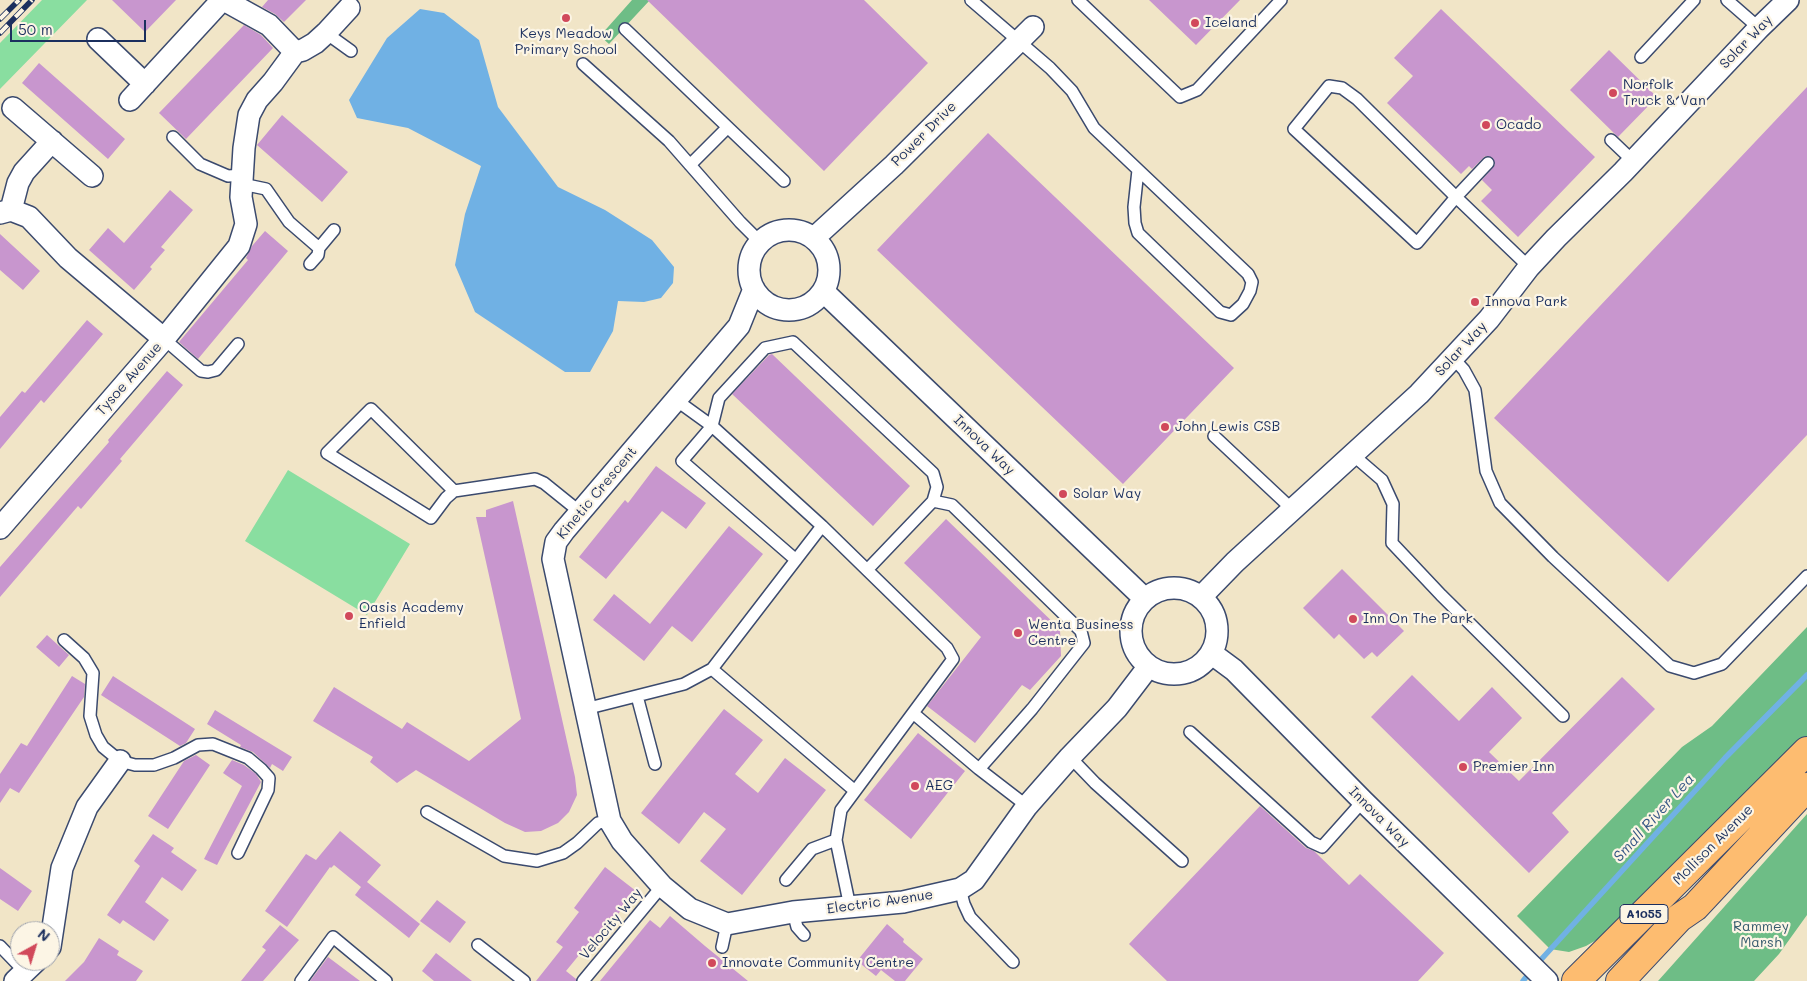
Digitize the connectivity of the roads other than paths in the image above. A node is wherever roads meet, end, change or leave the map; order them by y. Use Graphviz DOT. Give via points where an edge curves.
graph roads {
  1 [pos="223,0"];
  2 [pos="971,0"];
  3 [pos="1078,0"];
  4 [pos="1281,0"];
  5 [pos="1694,0"];
  6 [pos="1727,0"];
  7 [pos="1788,0"];
  8 [pos="353,4"];
  9 [pos="1759,28"];
  10 [pos="625,30"];
  11 [pos="326,33"];
  12 [pos="1026,34"];
  13 [pos="98,39"];
  14 [pos="351,51"];
  15 [pos="295,52"];
  16 [pos="1641,57"];
  17 [pos="583,64"];
  18 [pos="145,84"];
  19 [pos="130,100"];
  20 [pos="13,108"];
  21 [pos="728,128"];
  22 [pos="173,137"];
  23 [pos="1611,140"];
  24 [pos="52,141"];
  25 [pos="1633,160"];
  26 [pos="1488,163"];
  27 [pos="690,165"];
  28 [pos="1138,170"];
  29 [pos="92,176"];
  30 [pos="243,180"];
  31 [pos="784,181"];
  32 [pos="1456,197"];
  33 [pos="5,211"];
  34 [pos="334,230"];
  35 [pos="814,238"];
  36 [pos="760,242"];
  37 [pos="319,248"];
  38 [pos="310,264"];
  39 [pos="1530,267"];
  40 [pos="754,289"];
  41 [pos="823,291"];
  42 [pos="164,339"];
  43 [pos="238,344"];
  44 [pos="1453,358"];
  45 [pos="676,400"];
  46 [pos="712,426"];
  47 [pos="1214,436"];
  48 [pos="1353,455"];
  49 [pos="454,492"];
  50 [pos="932,501"];
  51 [pos="1293,510"];
  52 [pos="580,512"];
  53 [pos="822,526"];
  54 [pos="0,528"];
  55 [pos="796,560"];
  56 [pos="867,570"];
  57 [pos="1807,576"];
  58 [pos="1201,597"];
  59 [pos="1145,599"];
  60 [pos="64,640"];
  61 [pos="1211,653"];
  62 [pos="1149,666"];
  63 [pos="712,669"];
  64 [pos="637,696"];
  65 [pos="586,709"];
  66 [pos="913,713"];
  67 [pos="1563,716"];
  68 [pos="1190,732"];
  69 [pos="1807,751"];
  70 [pos="1070,757"];
  71 [pos="120,761"];
  72 [pos="655,764"];
  73 [pos="979,769"];
  74 [pos="1807,787"];
  75 [pos="856,791"];
  76 [pos="1363,801"];
  77 [pos="1027,806"];
  78 [pos="427,812"];
  79 [pos="610,821"];
  80 [pos="836,840"];
  81 [pos="238,853"];
  82 [pos="1182,861"];
  83 [pos="786,880"];
  84 [pos="662,886"];
  85 [pos="960,889"];
  86 [pos="850,907"];
  87 [pos="793,912"];
  88 [pos="54,921"];
  89 [pos="727,924"];
  90 [pos="804,935"];
  91 [pos="478,945"];
  92 [pos="0,946"];
  93 [pos="722,947"];
  94 [pos="10,956"];
  95 [pos="1013,962"];
  96 [pos="1545,978"];
  97 [pos="302,980"];
  98 [pos="386,981"];
  99 [pos="524,981"];
  100 [pos="583,981"];
  101 [pos="1576,981"];
  102 [pos="1620,981"];
  1 -- 15 [label="street" via="269,25"];
  1 -- 18 [label="street"];
  2 -- 12 [label="lane"];
  3 -- 4 [label="lane" via="1180,97 1197,90"];
  5 -- 16 [label="lane"];
  6 -- 9 [label="lane"];
  7 -- 9 [label="street, Solar Way"];
  8 -- 11 [label="street"];
  9 -- 25 [label="street, Solar Way"];
  10 -- 21 [label="lane"];
  11 -- 14 [label="lane"];
  11 -- 15 [label="street"];
  12 -- 28 [label="lane" via="1050,68 1072,91 1094,128"];
  12 -- 35 [label="street, Power Drive" via="894,165"];
  13 -- 18 [label="street"];
  15 -- 30 [label="street" via="249,115"];
  17 -- 27 [label="lane" via="669,141"];
  18 -- 19 [label="street"];
  20 -- 24 [label="street"];
  21 -- 27 [label="lane"];
  21 -- 31 [label="lane"];
  22 -- 30 [label="lane" via="200,164"];
  23 -- 25 [label="lane"];
  24 -- 29 [label="street"];
  24 -- 33 [label="street" via="24,172"];
  25 -- 39 [label="street, Solar Way"];
  26 -- 32 [label="lane"];
  27 -- 36 [label="lane"];
  28 -- 28 [label="lane" via="1248,274 1252,282 1250,292 1231,315 1220,312 1138,233 1134,207"];
  30 -- 37 [label="lane" via="266,189 289,222"];
  30 -- 42 [label="street, Tysoe Avenue" via="241,198 246,224 239,246"];
  32 -- 32 [label="lane" via="1417,243 1294,129 1329,86 1342,88"];
  32 -- 39 [label="lane"];
  33 -- 42 [label="street" via="29,217 68,258"];
  34 -- 37 [label="lane"];
  35 -- 36 [label="street" via="804,232 780,230"];
  35 -- 41 [label="street" via="827,257 828,280"];
  36 -- 40 [label="street" via="750,263"];
  37 -- 38 [label="lane"];
  39 -- 44 [label="street, Solar Way"];
  40 -- 41 [label="street" via="760,298 781,309 805,306"];
  40 -- 45 [label="street, Kinetic Crescent" via="739,326"];
  41 -- 59 [label="street, Innova Way"];
  42 -- 43 [label="lane" via="201,372 216,370"];
  42 -- 54 [label="street, Tysoe Avenue"];
  44 -- 48 [label="street, Solar Way"];
  44 -- 57 [label="lane" via="1475,390 1486,471 1500,503 1670,666 1694,673 1722,664"];
  45 -- 46 [label="lane"];
  45 -- 52 [label="street, Kinetic Crescent"];
  46 -- 50 [label="lane" via="719,398 765,348 792,342 933,473 937,487"];
  46 -- 53 [label="lane"];
  46 -- 55 [label="lane" via="682,461"];
  47 -- 51 [label="lane"];
  48 -- 51 [label="street, Solar Way"];
  48 -- 67 [label="lane" via="1382,480 1393,504 1392,543"];
  49 -- 49 [label="lane" via="431,518 327,453 371,409"];
  49 -- 52 [label="lane" via="535,479"];
  50 -- 56 [label="lane"];
  50 -- 73 [label="lane" via="952,505 1082,631 1084,643"];
  51 -- 58 [label="street, Solar Way"];
  52 -- 65 [label="street, Kinetic Crescent" via="556,542 553,559"];
  53 -- 55 [label="lane"];
  53 -- 56 [label="lane"];
  55 -- 63 [label="lane"];
  56 -- 66 [label="lane" via="947,648 953,659"];
  58 -- 59 [label="street" via="1180,588 1170,588"];
  58 -- 61 [label="street" via="1212,610 1217,624 1217,638"];
  59 -- 62 [label="street" via="1132,621 1131,631 1139,656"];
  60 -- 71 [label="lane" via="84,658 93,673 90,716 93,726 103,747"];
  61 -- 62 [label="street" via="1190,672 1162,672"];
  61 -- 76 [label="street, Innova Way" via="1234,670"];
  62 -- 70 [label="street, Electric Avenue" via="1117,708"];
  63 -- 64 [label="lane" via="684,684"];
  63 -- 75 [label="lane"];
  64 -- 65 [label="lane"];
  64 -- 72 [label="lane"];
  65 -- 79 [label="street, Kinetic Crescent"];
  66 -- 73 [label="lane"];
  66 -- 75 [label="lane"];
  68 -- 76 [label="lane" via="1311,842 1322,847"];
  69 -- 101 [label="main road, Mollison Avenue / A1055"];
  70 -- 77 [label="street, Electric Avenue"];
  70 -- 82 [label="lane"];
  71 -- 81 [label="lane" via="154,765 198,745 213,744 248,758 261,768 269,778 268,790"];
  71 -- 88 [label="street" via="87,807 62,868"];
  73 -- 77 [label="lane"];
  74 -- 102 [label="main road, Mollison Avenue / A1055" via="1695,907 1679,918"];
  75 -- 80 [label="lane" via="841,810"];
  76 -- 96 [label="street, Innova Way"];
  77 -- 85 [label="street, Electric Avenue" via="974,880"];
  78 -- 79 [label="lane" via="504,856 537,861 563,853 598,823"];
  79 -- 84 [label="street" via="622,842"];
  80 -- 83 [label="lane" via="812,849"];
  80 -- 86 [label="lane"];
  84 -- 89 [label="street" via="690,909"];
  84 -- 100 [label="lane, Velocity Way"];
  85 -- 86 [label="street, Electric Avenue" via="903,902"];
  85 -- 95 [label="lane" via="970,916"];
  86 -- 87 [label="street, Electric Avenue"];
  87 -- 89 [label="street, Electric Avenue"];
  87 -- 90 [label="lane" via="797,927"];
  89 -- 93 [label="lane"];
  91 -- 99 [label="lane"];
  92 -- 94 [label="lane"];
  97 -- 98 [label="lane" via="333,937"];
}
